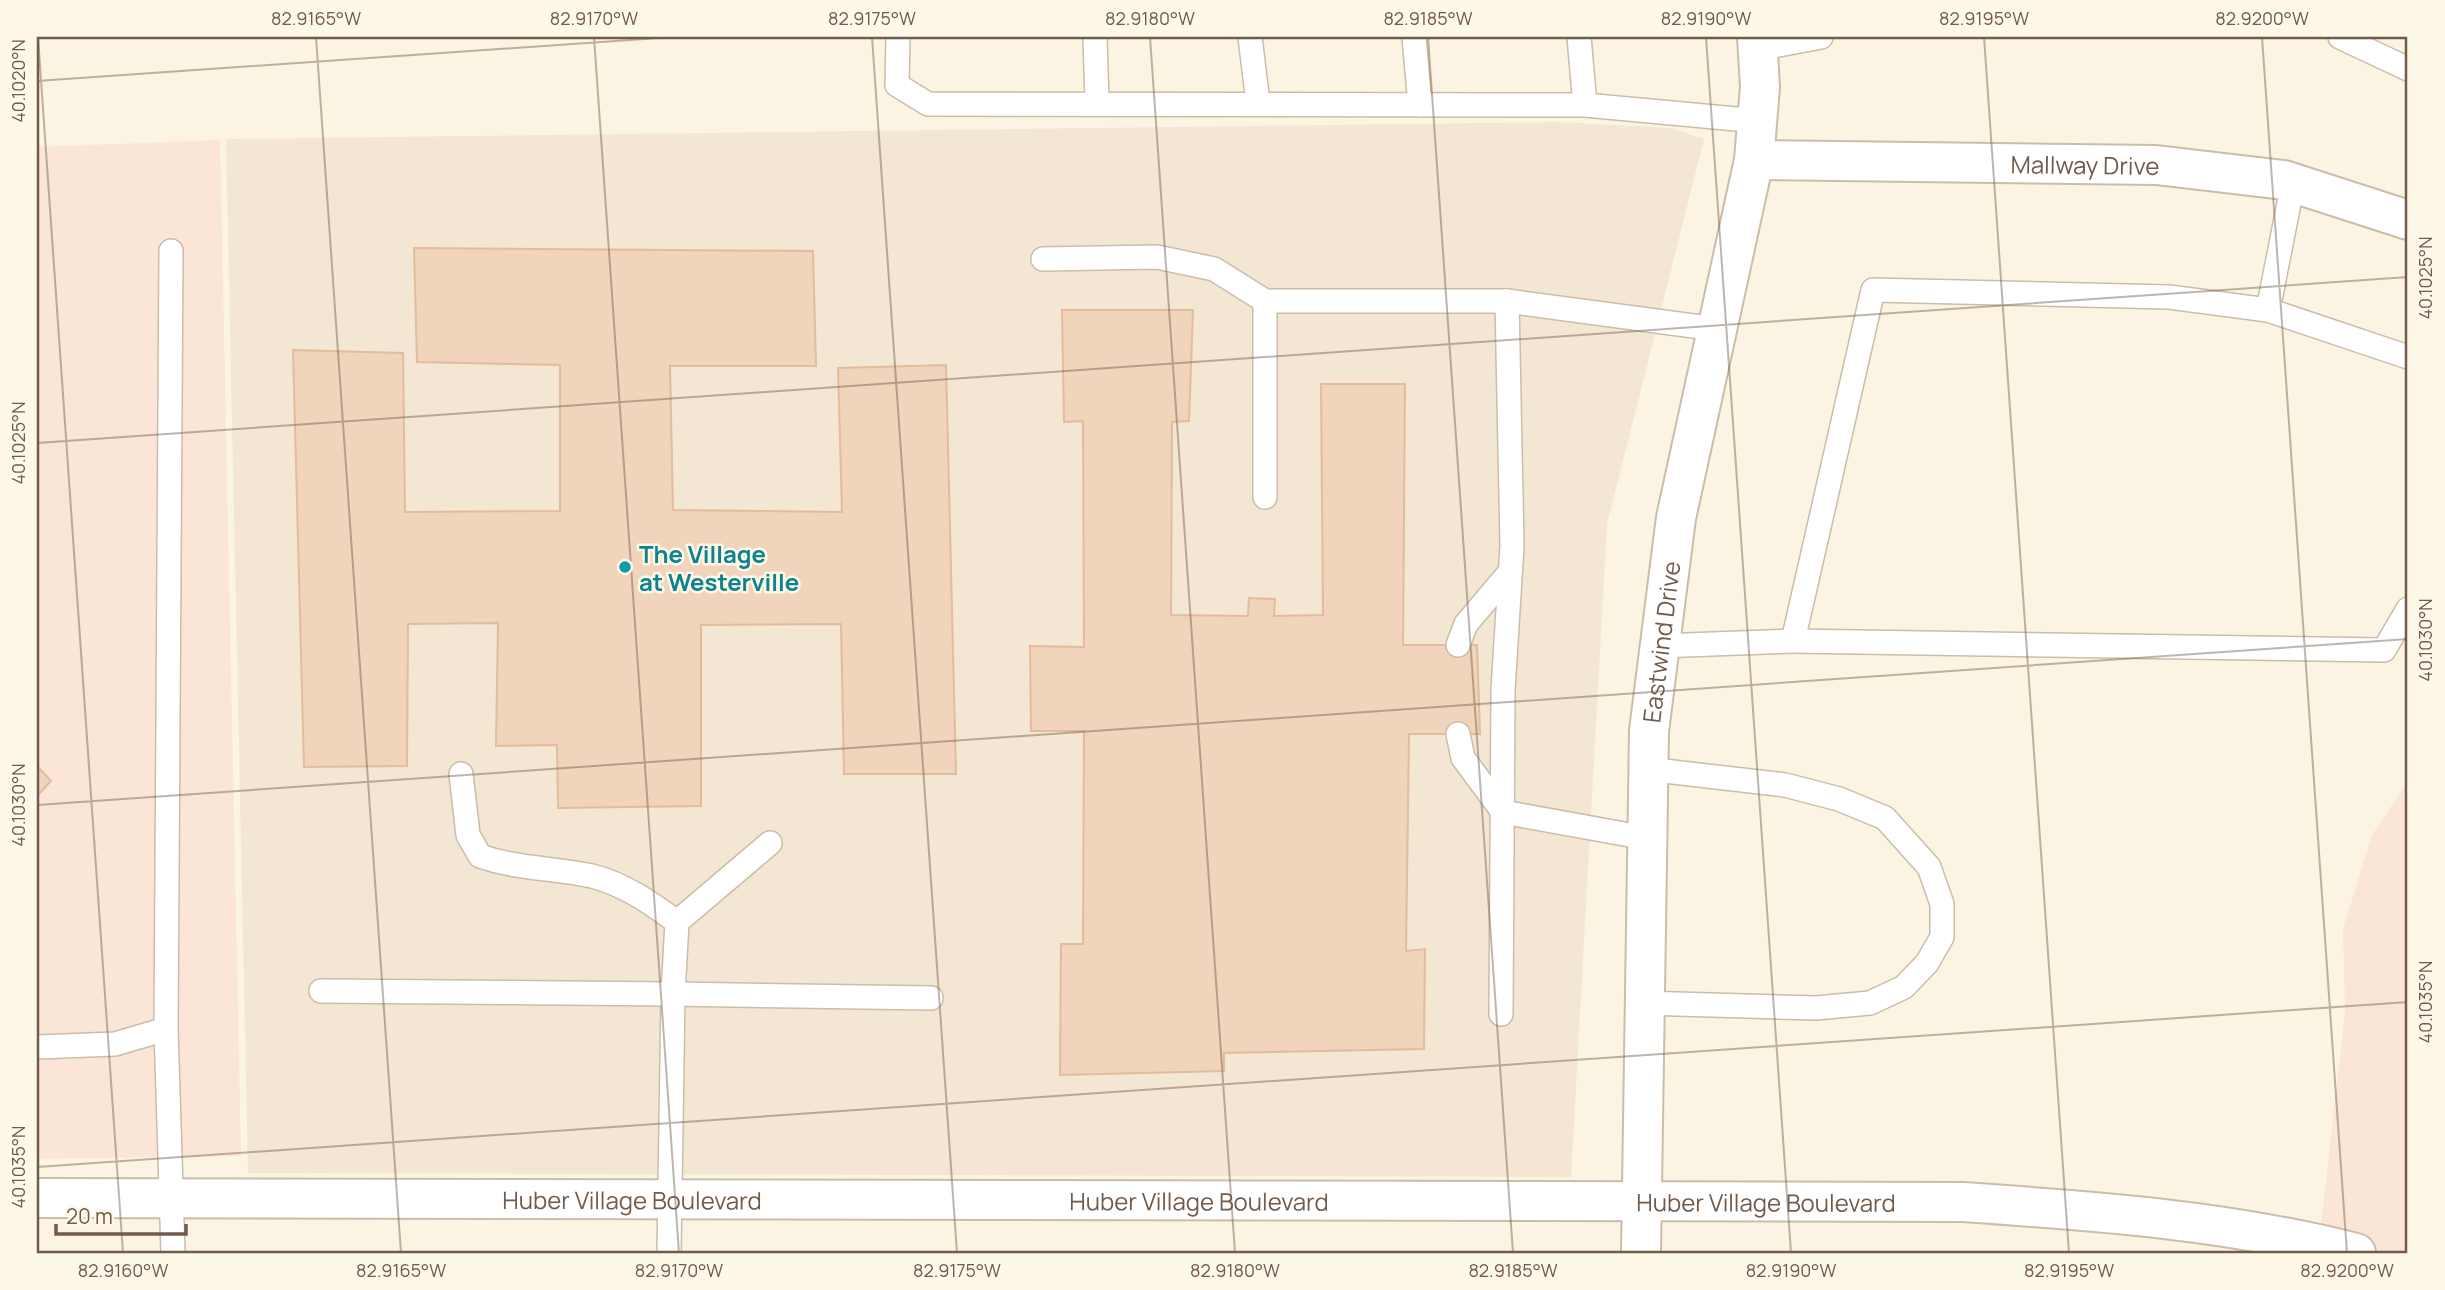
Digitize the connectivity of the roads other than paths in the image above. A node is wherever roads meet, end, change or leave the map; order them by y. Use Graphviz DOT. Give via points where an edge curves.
graph roads {
  1 [pos="898,37"];
  2 [pos="1095,37"];
  3 [pos="1250,37"];
  4 [pos="1415,37"];
  5 [pos="1579,37"];
  6 [pos="1821,37"];
  7 [pos="2340,37"];
  8 [pos="1757,43"];
  9 [pos="2408,69"];
  10 [pos="1097,103"];
  11 [pos="1258,103"];
  12 [pos="1585,105"];
  13 [pos="1420,106"];
  14 [pos="1758,121"];
  15 [pos="1754,160"];
  16 [pos="2293,183"];
  17 [pos="2408,220"];
  18 [pos="172,251"];
  19 [pos="1043,258"];
  20 [pos="1265,301"];
  21 [pos="1507,301"];
  22 [pos="2268,310"];
  23 [pos="1716,329"];
  24 [pos="2408,357"];
  25 [pos="1265,497"];
  26 [pos="1510,572"];
  27 [pos="2408,609"];
  28 [pos="1793,640"];
  29 [pos="1458,645"];
  30 [pos="1657,646"];
  31 [pos="1458,734"];
  32 [pos="1647,769"];
  33 [pos="461,774"];
  34 [pos="1503,812"];
  35 [pos="1646,838"];
  36 [pos="770,843"];
  37 [pos="677,922"];
  38 [pos="320,991"];
  39 [pos="673,994"];
  40 [pos="932,998"];
  41 [pos="1642,1003"];
  42 [pos="1501,1014"];
  43 [pos="166,1030"];
  44 [pos="37,1047"];
  45 [pos="37,1198"];
  46 [pos="670,1198"];
  47 [pos="173,1199"];
  48 [pos="1641,1200"];
  49 [pos="173,1253"];
  50 [pos="670,1253"];
  51 [pos="1641,1253"];
  52 [pos="2356,1253"];
  1 -- 10 [label="lane" via="897,85 928,104"];
  2 -- 10 [label="lane"];
  3 -- 11 [label="lane"];
  4 -- 13 [label="lane"];
  5 -- 12 [label="lane"];
  6 -- 8 [label="lane"];
  7 -- 9 [label="lane"];
  8 -- 14 [label="street, Eastwind Drive"];
  10 -- 11 [label="lane"];
  11 -- 13 [label="lane"];
  12 -- 13 [label="lane"];
  12 -- 14 [label="lane"];
  14 -- 15 [label="street, Eastwind Drive"];
  15 -- 16 [label="street, Mallway Drive" via="2156,165"];
  15 -- 23 [label="street, Eastwind Drive"];
  16 -- 17 [label="street, Mallway Drive"];
  16 -- 22 [label="lane"];
  18 -- 43 [label="lane"];
  19 -- 20 [label="lane" via="1157,257 1214,269"];
  20 -- 21 [label="lane"];
  20 -- 25 [label="lane"];
  21 -- 23 [label="lane"];
  21 -- 26 [label="lane"];
  22 -- 24 [label="lane"];
  22 -- 28 [label="lane" via="2169,297 1873,290"];
  23 -- 30 [label="street, Eastwind Drive" via="1676,518"];
  26 -- 29 [label="lane" via="1466,624"];
  26 -- 34 [label="lane" via="1503,690"];
  27 -- 28 [label="lane" via="2384,650"];
  28 -- 30 [label="lane"];
  30 -- 32 [label="street, Eastwind Drive"];
  31 -- 34 [label="lane" via="1464,758"];
  32 -- 35 [label="street, Eastwind Drive"];
  32 -- 41 [label="lane" via="1784,785 1839,799 1885,818 1929,867 1942,904 1942,937 1927,963 1904,987 1870,1003 1816,1008"];
  33 -- 37 [label="lane" via="468,835 480,856 505,864 593,876 638,894"];
  34 -- 35 [label="lane"];
  34 -- 42 [label="lane"];
  35 -- 41 [label="street, Eastwind Drive"];
  36 -- 37 [label="lane"];
  37 -- 39 [label="lane"];
  38 -- 39 [label="lane"];
  39 -- 40 [label="lane"];
  39 -- 46 [label="lane"];
  41 -- 48 [label="street, Eastwind Drive"];
  43 -- 44 [label="lane" via="115,1044"];
  43 -- 47 [label="lane"];
  45 -- 47 [label="street, Huber Village Boulevard"];
  46 -- 47 [label="street, Huber Village Boulevard"];
  46 -- 48 [label="street, Huber Village Boulevard"];
  46 -- 50 [label="lane"];
  47 -- 49 [label="lane"];
  48 -- 51 [label="street, Eastwind Drive"];
  48 -- 52 [label="street, Huber Village Boulevard" via="1962,1202 2126,1213"];
}
